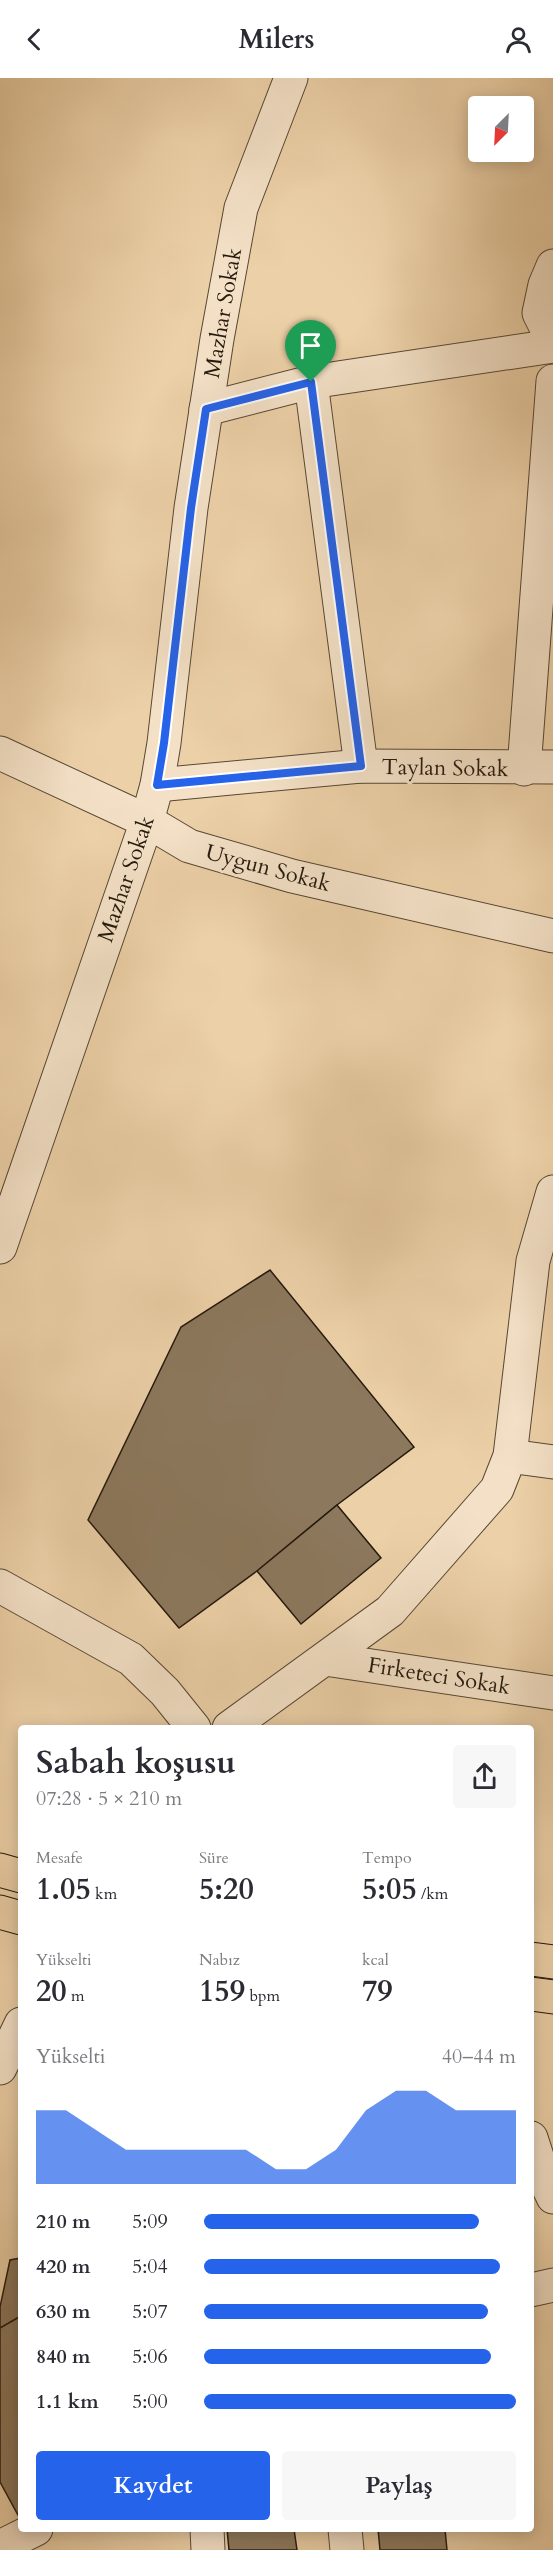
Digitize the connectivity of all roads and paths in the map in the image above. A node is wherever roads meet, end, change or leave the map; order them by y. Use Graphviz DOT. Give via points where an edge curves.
graph roads {
  1 [pos="291,78"];
  2 [pos="553,266"];
  3 [pos="553,341"];
  4 [pos="553,346"];
  5 [pos="553,381"];
  6 [pos="311,382"];
  7 [pos="206,409"];
  8 [pos="0,753"];
  9 [pos="361,766"];
  10 [pos="538,768"];
  11 [pos="157,785"];
  12 [pos="147,821"];
  13 [pos="553,936"];
  14 [pos="553,1192"];
  15 [pos="0,1247"];
  16 [pos="510,1456"];
  17 [pos="553,1462"];
  18 [pos="0,1586"];
  19 [pos="325,1659"];
  20 [pos="553,1693"];
  21 [pos="192,1725"];
  22 [pos="233,1725"];
  23 [pos="0,1870"];
  24 [pos="18,1875"];
  25 [pos="0,1912"];
  26 [pos="18,1917"];
  27 [pos="534,1959"];
  28 [pos="553,1962"];
  29 [pos="534,1994"];
  30 [pos="553,1997"];
  31 [pos="18,2030"];
  32 [pos="0,2068"];
  33 [pos="534,2147"];
  34 [pos="553,2197"];
  35 [pos="553,2285"];
  36 [pos="534,2288"];
  37 [pos="30,2532"];
  38 [pos="207,2532"];
  39 [pos="345,2532"];
  40 [pos="0,2547"];
  41 [pos="208,2550"];
  42 [pos="347,2550"];
  1 -- 7 [label="street, Mazhar Sokak" via="241,208"];
  2 -- 3 [label="street" via="538,313"];
  4 -- 6 [label="street"];
  5 -- 10 [label="street"];
  6 -- 7 [label="street"];
  6 -- 9 [label="street"];
  7 -- 11 [label="street, Mazhar Sokak"];
  8 -- 12 [label="street, Uygun Sokak"];
  9 -- 10 [label="street, Taylan Sokak"];
  9 -- 11 [label="street, Taylan Sokak"];
  11 -- 12 [label="street, Mazhar Sokak"];
  12 -- 13 [label="street, Uygun Sokak" via="189,846 254,866"];
  12 -- 15 [label="street, Mazhar Sokak"];
  14 -- 16 [label="street" via="534,1261"];
  16 -- 17 [label="street"];
  16 -- 19 [label="street" via="497,1489 390,1611"];
  18 -- 21 [label="street" via="131,1659"];
  19 -- 20 [label="street, Firketeci Sokak"];
  19 -- 22 [label="street"];
  23 -- 24 [label="main road"];
  25 -- 26 [label="main road"];
  27 -- 28 [label="main road"];
  29 -- 30 [label="main road"];
  31 -- 32 [label="street"];
  33 -- 34 [label="street"];
  35 -- 36 [label="street"];
  37 -- 40 [label="street"];
  38 -- 41 [label="street"];
  39 -- 42 [label="street"];
}
